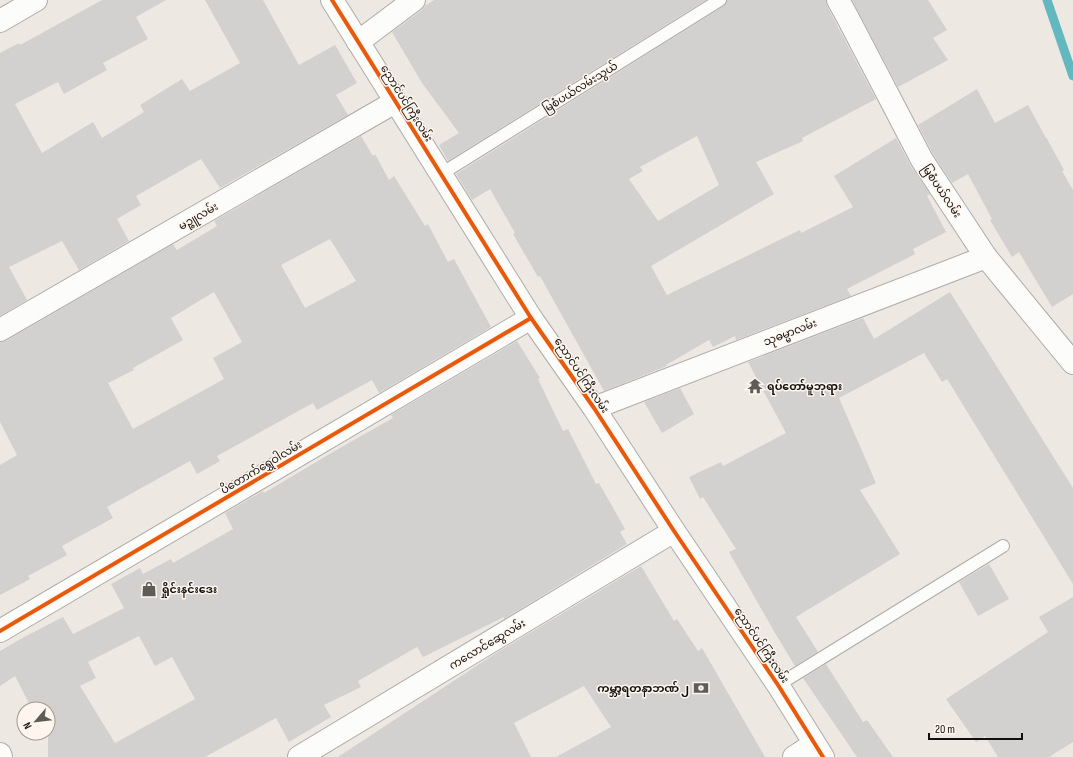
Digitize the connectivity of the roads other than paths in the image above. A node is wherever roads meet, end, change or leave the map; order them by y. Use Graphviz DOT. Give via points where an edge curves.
graph roads {
  1 [pos="36,0"];
  2 [pos="332,0"];
  3 [pos="414,0"];
  4 [pos="720,0"];
  5 [pos="838,0"];
  6 [pos="0,21"];
  7 [pos="358,42"];
  8 [pos="395,102"];
  9 [pos="441,174"];
  10 [pos="986,257"];
  11 [pos="531,318"];
  12 [pos="0,330"];
  13 [pos="1073,364"];
  14 [pos="594,408"];
  15 [pos="674,531"];
  16 [pos="1003,546"];
  17 [pos="0,631"];
  18 [pos="778,685"];
  19 [pos="818,751"];
  20 [pos="0,754"];
  21 [pos="1,757"];
  22 [pos="299,757"];
  23 [pos="794,757"];
  1 -- 6 [label="street"];
  2 -- 7 [label="street, ညောင်ပင်ကြီးလမ်း"];
  3 -- 7 [label="street"];
  4 -- 9 [label="lane, မြစံပယ်လမ်းသွယ်"];
  5 -- 10 [label="street, မြစံပယ်လမ်း" via="922,160"];
  7 -- 8 [label="street, ညောင်ပင်ကြီးလမ်း"];
  8 -- 9 [label="street, ညောင်ပင်ကြီးလမ်း"];
  8 -- 12 [label="street, မဉ္ဇူလမ်း"];
  9 -- 11 [label="street, ညောင်ပင်ကြီးလမ်း"];
  10 -- 13 [label="street, မြစံပယ်လမ်း"];
  10 -- 14 [label="street, သုဓမ္မာလမ်း"];
  11 -- 14 [label="street, ညောင်ပင်ကြီးလမ်း"];
  11 -- 17 [label="street, ပိတောက်ရွှေဝါလမ်း"];
  14 -- 15 [label="street, ညောင်ပင်ကြီးလမ်း"];
  15 -- 18 [label="street, ညောင်ပင်ကြီးလမ်း"];
  15 -- 22 [label="street, ကလောင်ဆွေလမ်း"];
  16 -- 18 [label="lane"];
  18 -- 19 [label="street, ညောင်ပင်ကြီးလမ်း"];
  19 -- 23 [label="street"];
  20 -- 21 [label="street"];
}
